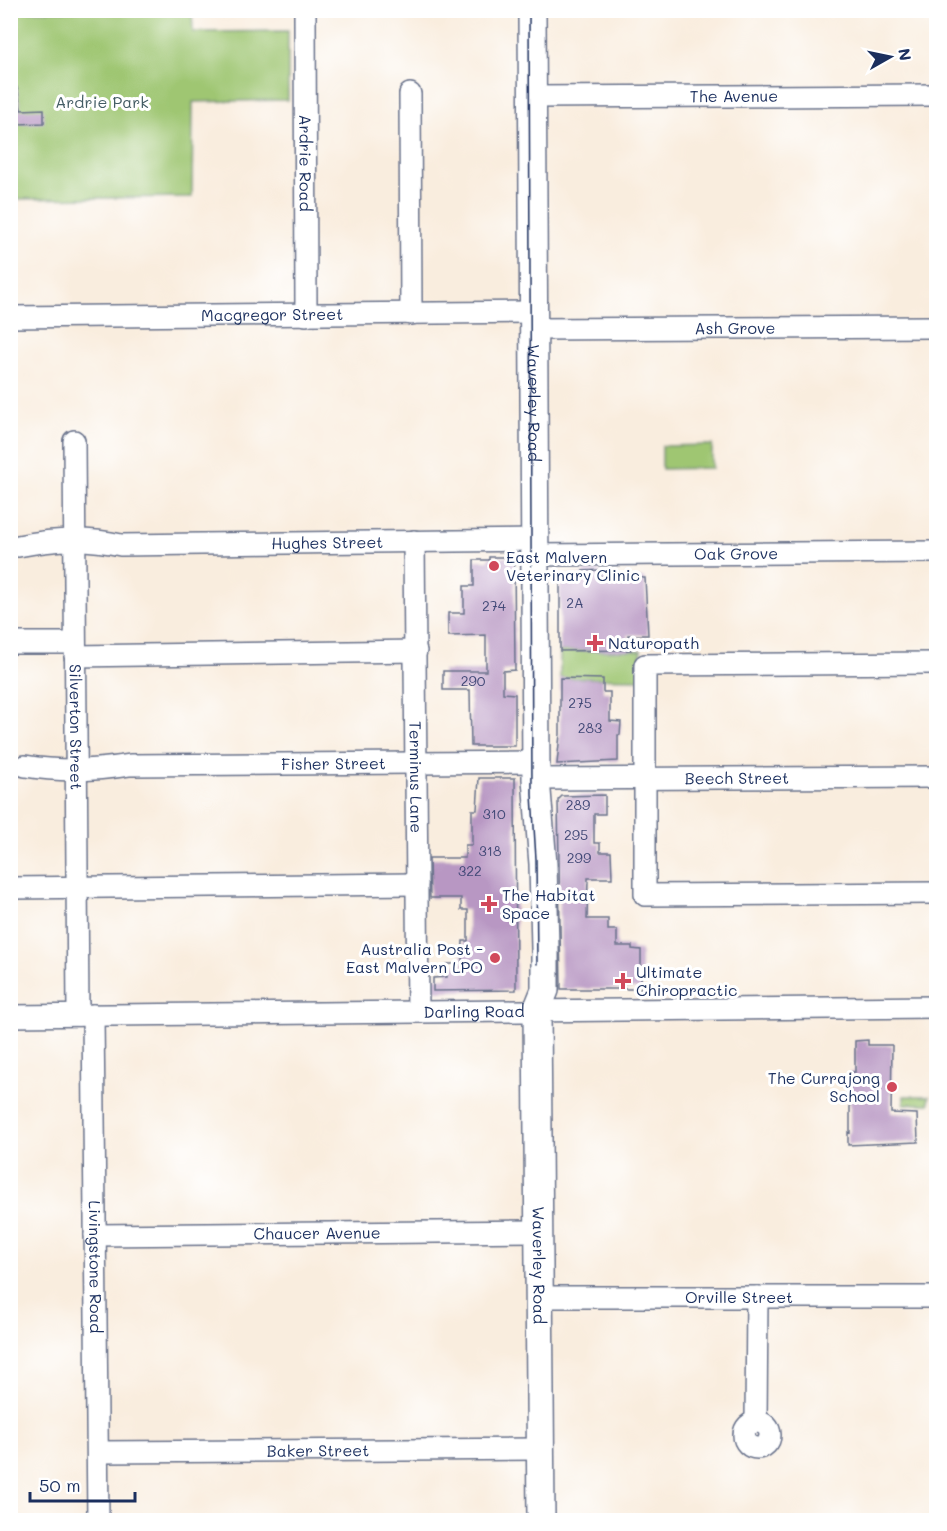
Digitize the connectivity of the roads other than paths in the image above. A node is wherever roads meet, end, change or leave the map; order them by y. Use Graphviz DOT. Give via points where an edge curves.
graph roads {
  1 [pos="305,10"];
  2 [pos="532,10"];
  3 [pos="410,94"];
  4 [pos="936,95"];
  5 [pos="532,97"];
  6 [pos="411,314"];
  7 [pos="306,315"];
  8 [pos="10,317"];
  9 [pos="534,321"];
  10 [pos="936,327"];
  11 [pos="74,441"];
  12 [pos="414,541"];
  13 [pos="75,544"];
  14 [pos="14,546"];
  15 [pos="535,547"];
  16 [pos="936,552"];
  17 [pos="10,643"];
  18 [pos="75,649"];
  19 [pos="416,651"];
  20 [pos="936,663"];
  21 [pos="415,763"];
  22 [pos="18,766"];
  23 [pos="76,766"];
  24 [pos="936,777"];
  25 [pos="536,779"];
  26 [pos="645,779"];
  27 [pos="417,884"];
  28 [pos="76,887"];
  29 [pos="10,888"];
  30 [pos="936,893"];
  31 [pos="936,1007"];
  32 [pos="537,1010"];
  33 [pos="418,1012"];
  34 [pos="86,1015"];
  35 [pos="10,1016"];
  36 [pos="539,1231"];
  37 [pos="95,1235"];
  38 [pos="757,1297"];
  39 [pos="936,1297"];
  40 [pos="539,1298"];
  41 [pos="756,1422"];
  42 [pos="541,1449"];
  43 [pos="98,1452"];
  44 [pos="98,1521"];
  45 [pos="541,1521"];
  1 -- 7 [label="street, Ardrie Road"];
  2 -- 5 [label="main road, Waverley Road"];
  3 -- 6 [label="street"];
  4 -- 5 [label="street, The Avenue"];
  5 -- 9 [label="main road, Waverley Road"];
  6 -- 7 [label="street, Macgregor Street"];
  6 -- 9 [label="street, Macgregor Street"];
  7 -- 8 [label="street, Macgregor Street"];
  9 -- 10 [label="street, Ash Grove"];
  9 -- 15 [label="main road, Waverley Road"];
  11 -- 13 [label="street, Silverton Street"];
  12 -- 13 [label="street, Hughes Street" via="121,545 107,549"];
  12 -- 15 [label="street, Hughes Street"];
  12 -- 19 [label="street, Terminus Lane"];
  13 -- 14 [label="street, Hughes Street"];
  13 -- 18 [label="street, Silverton Street"];
  15 -- 16 [label="street, Oak Grove"];
  15 -- 25 [label="main road, Waverley Road"];
  17 -- 18 [label="street"];
  18 -- 19 [label="street"];
  18 -- 23 [label="street, Silverton Street"];
  19 -- 21 [label="street, Terminus Lane"];
  20 -- 26 [label="street" via="645,665"];
  21 -- 23 [label="street, Fisher Street"];
  21 -- 25 [label="street, Fisher Street"];
  21 -- 27 [label="street, Terminus Lane"];
  22 -- 23 [label="street, Fisher Street" via="52,771"];
  23 -- 28 [label="street, Silverton Street"];
  24 -- 26 [label="street, Beech Street"];
  25 -- 26 [label="street, Beech Street"];
  25 -- 32 [label="main road, Waverley Road" via="543,864 545,990"];
  26 -- 30 [label="street" via="645,895"];
  27 -- 28 [label="street"];
  27 -- 33 [label="street, Terminus Lane"];
  28 -- 29 [label="street"];
  28 -- 34 [label="street, Silverton Street"];
  31 -- 32 [label="street, Darling Road"];
  32 -- 33 [label="street, Darling Road"];
  32 -- 36 [label="main road, Waverley Road"];
  33 -- 34 [label="street, Darling Road"];
  34 -- 35 [label="street, Darling Road"];
  34 -- 37 [label="street, Livingstone Road"];
  36 -- 37 [label="street, Chaucer Avenue"];
  36 -- 40 [label="main road, Waverley Road"];
  37 -- 43 [label="street, Livingstone Road"];
  38 -- 39 [label="street, Orville Street"];
  38 -- 40 [label="street, Orville Street"];
  38 -- 41 [label="street"];
  40 -- 42 [label="main road, Waverley Road"];
  42 -- 43 [label="street, Baker Street"];
  42 -- 45 [label="main road, Waverley Road"];
  43 -- 44 [label="street, Livingstone Road"];
}
